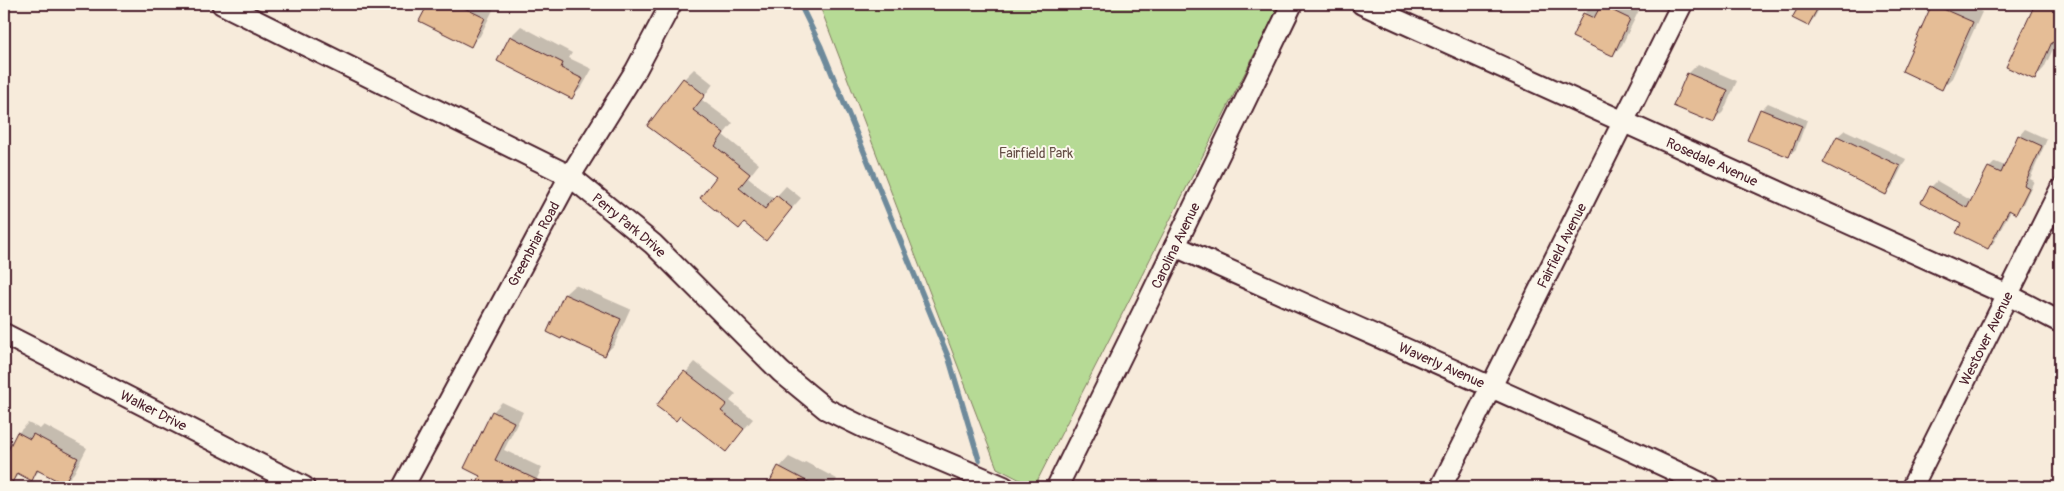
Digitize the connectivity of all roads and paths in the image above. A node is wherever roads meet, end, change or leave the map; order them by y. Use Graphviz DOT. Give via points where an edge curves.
graph roads {
  1 [pos="222,4"];
  2 [pos="671,4"];
  3 [pos="1292,4"];
  4 [pos="1362,4"];
  5 [pos="1682,4"];
  6 [pos="1624,122"];
  7 [pos="570,176"];
  8 [pos="2060,190"];
  9 [pos="1175,246"];
  10 [pos="2008,295"];
  11 [pos="2060,322"];
  12 [pos="4,334"];
  13 [pos="1491,387"];
  14 [pos="304,487"];
  15 [pos="403,487"];
  16 [pos="1004,487"];
  17 [pos="1056,487"];
  18 [pos="1441,487"];
  19 [pos="1709,487"];
  20 [pos="1912,487"];
  1 -- 7 [label="street, Perry Park Drive"];
  2 -- 7 [label="street, Greenbriar Road" via="636,70"];
  3 -- 9 [label="street, Carolina Avenue"];
  4 -- 6 [label="street, Rosedale Avenue"];
  5 -- 6 [label="street, Fairfield Avenue"];
  6 -- 10 [label="street, Rosedale Avenue"];
  6 -- 13 [label="street, Fairfield Avenue"];
  7 -- 15 [label="street, Greenbriar Road"];
  7 -- 16 [label="street, Perry Park Drive" via="653,244 781,372 826,409"];
  8 -- 10 [label="street, Westover Avenue"];
  9 -- 13 [label="street, Waverly Avenue"];
  9 -- 17 [label="street, Carolina Avenue"];
  10 -- 11 [label="street, Rosedale Avenue"];
  10 -- 20 [label="street, Westover Avenue"];
  12 -- 14 [label="street, Walker Drive"];
  13 -- 18 [label="street, Fairfield Avenue"];
  13 -- 19 [label="street, Waverly Avenue"];
}
